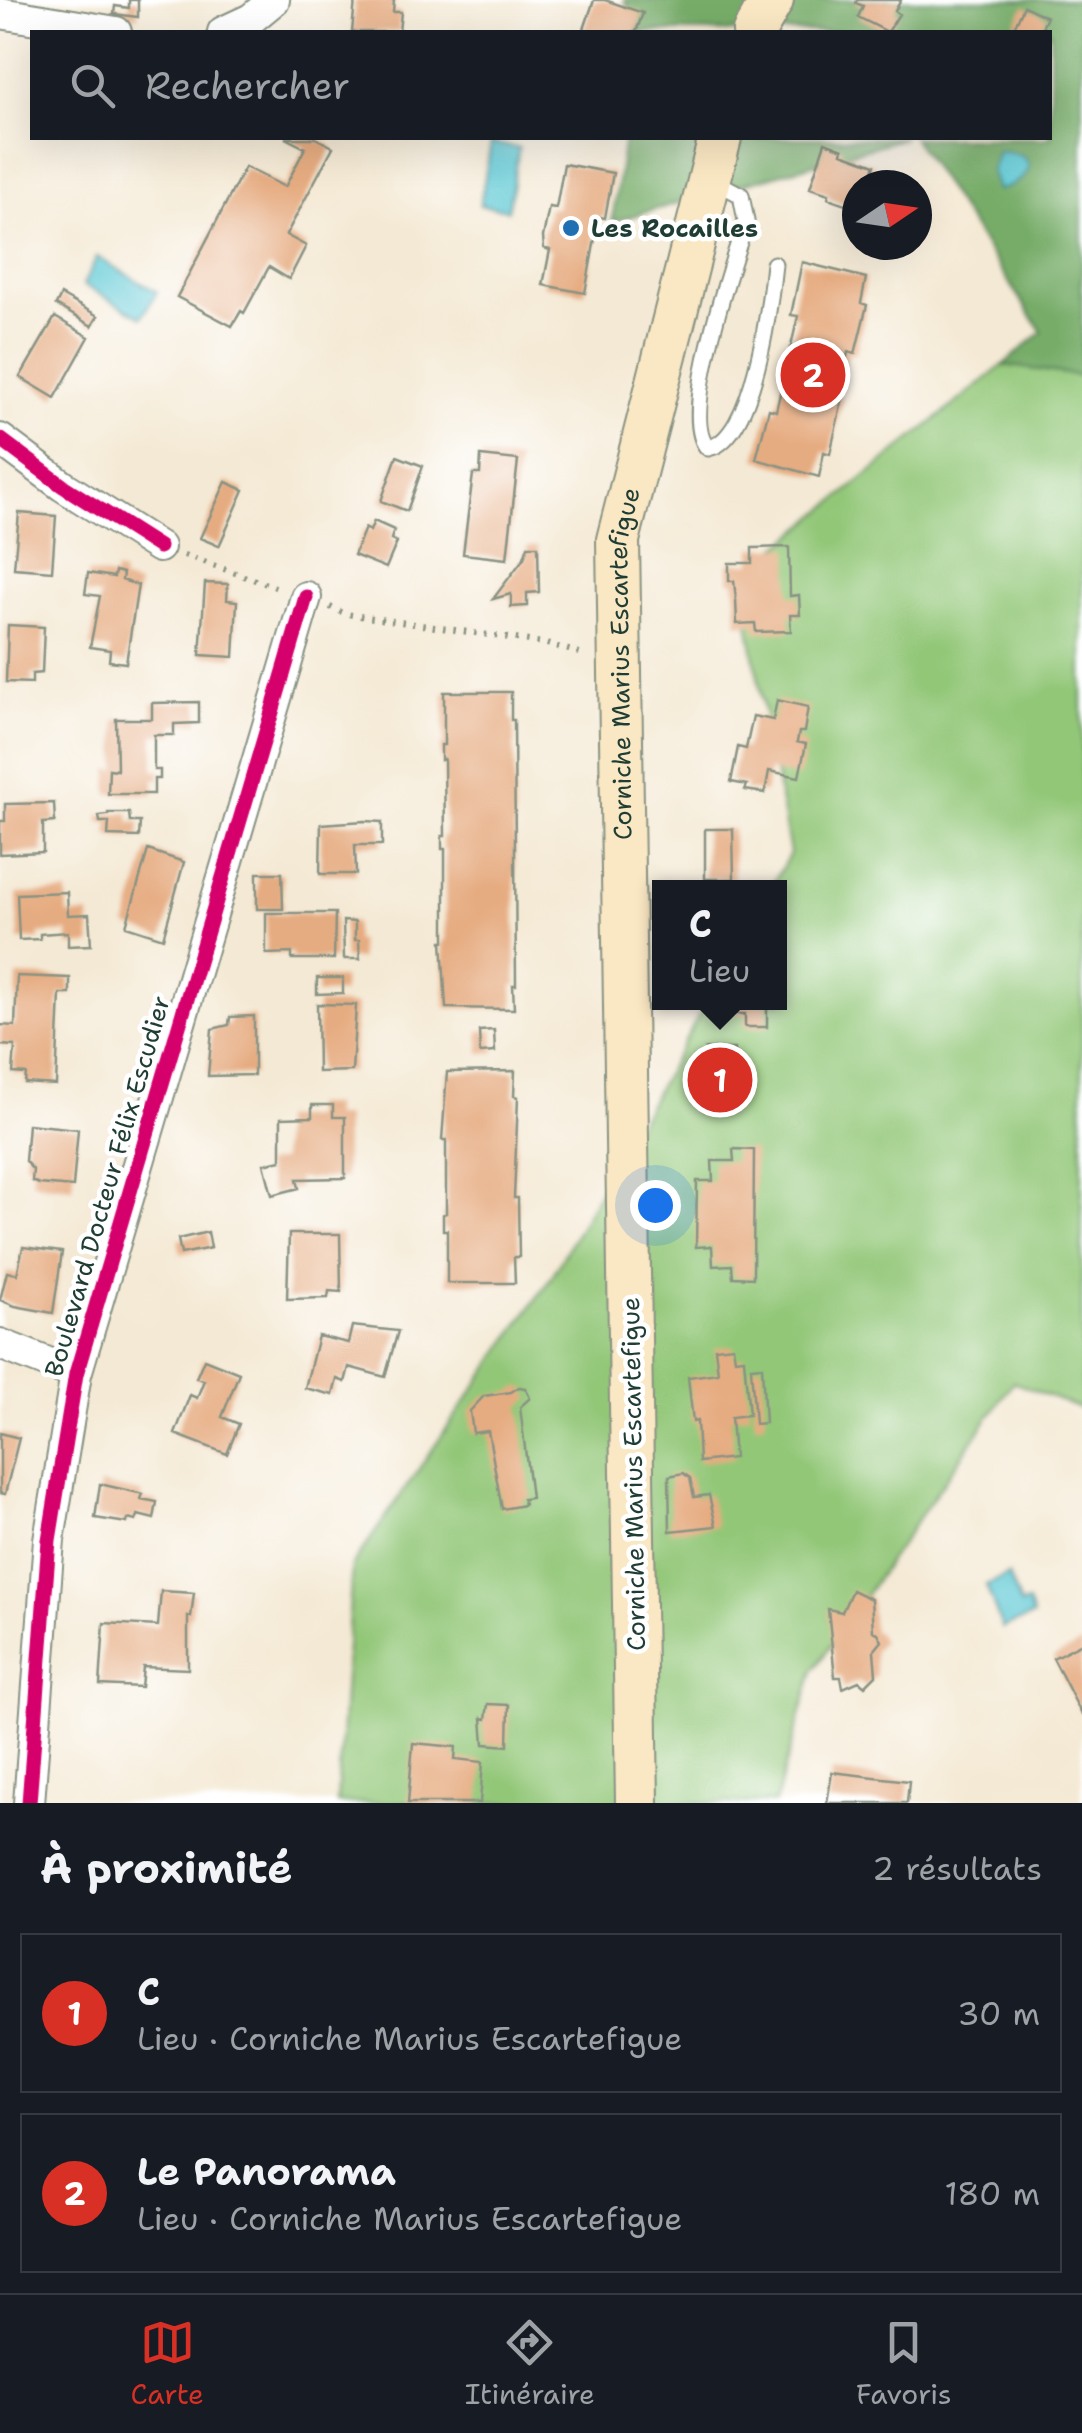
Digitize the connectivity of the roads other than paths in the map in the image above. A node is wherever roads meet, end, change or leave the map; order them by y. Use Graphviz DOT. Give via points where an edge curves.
graph roads {
  1 [pos="274,0"];
  2 [pos="772,0"];
  3 [pos="51,11"];
  4 [pos="0,13"];
  5 [pos="110,30"];
  6 [pos="227,30"];
  7 [pos="755,30"];
  8 [pos="714,158"];
  9 [pos="774,264"];
  10 [pos="0,439"];
  11 [pos="159,547"];
  12 [pos="306,597"];
  13 [pos="0,1344"];
  14 [pos="76,1374"];
  15 [pos="29,1803"];
  16 [pos="637,1803"];
  1 -- 6 [label="street"];
  2 -- 7 [label="main road"];
  3 -- 4 [label="street"];
  3 -- 5 [label="street"];
  8 -- 9 [label="lane" via="741,195 746,221 701,380 697,419 708,448 730,435 748,396"];
  8 -- 16 [label="main road, Corniche Marius Escartefigue" via="618,540"];
  10 -- 11 [label="street"];
  12 -- 14 [label="street, Boulevard Docteur Félix Escudier"];
  13 -- 14 [label="street, Boulevard Docteur Félix Escudier"];
  14 -- 15 [label="street, Boulevard Docteur Félix Escudier" via="49,1540"];
}
